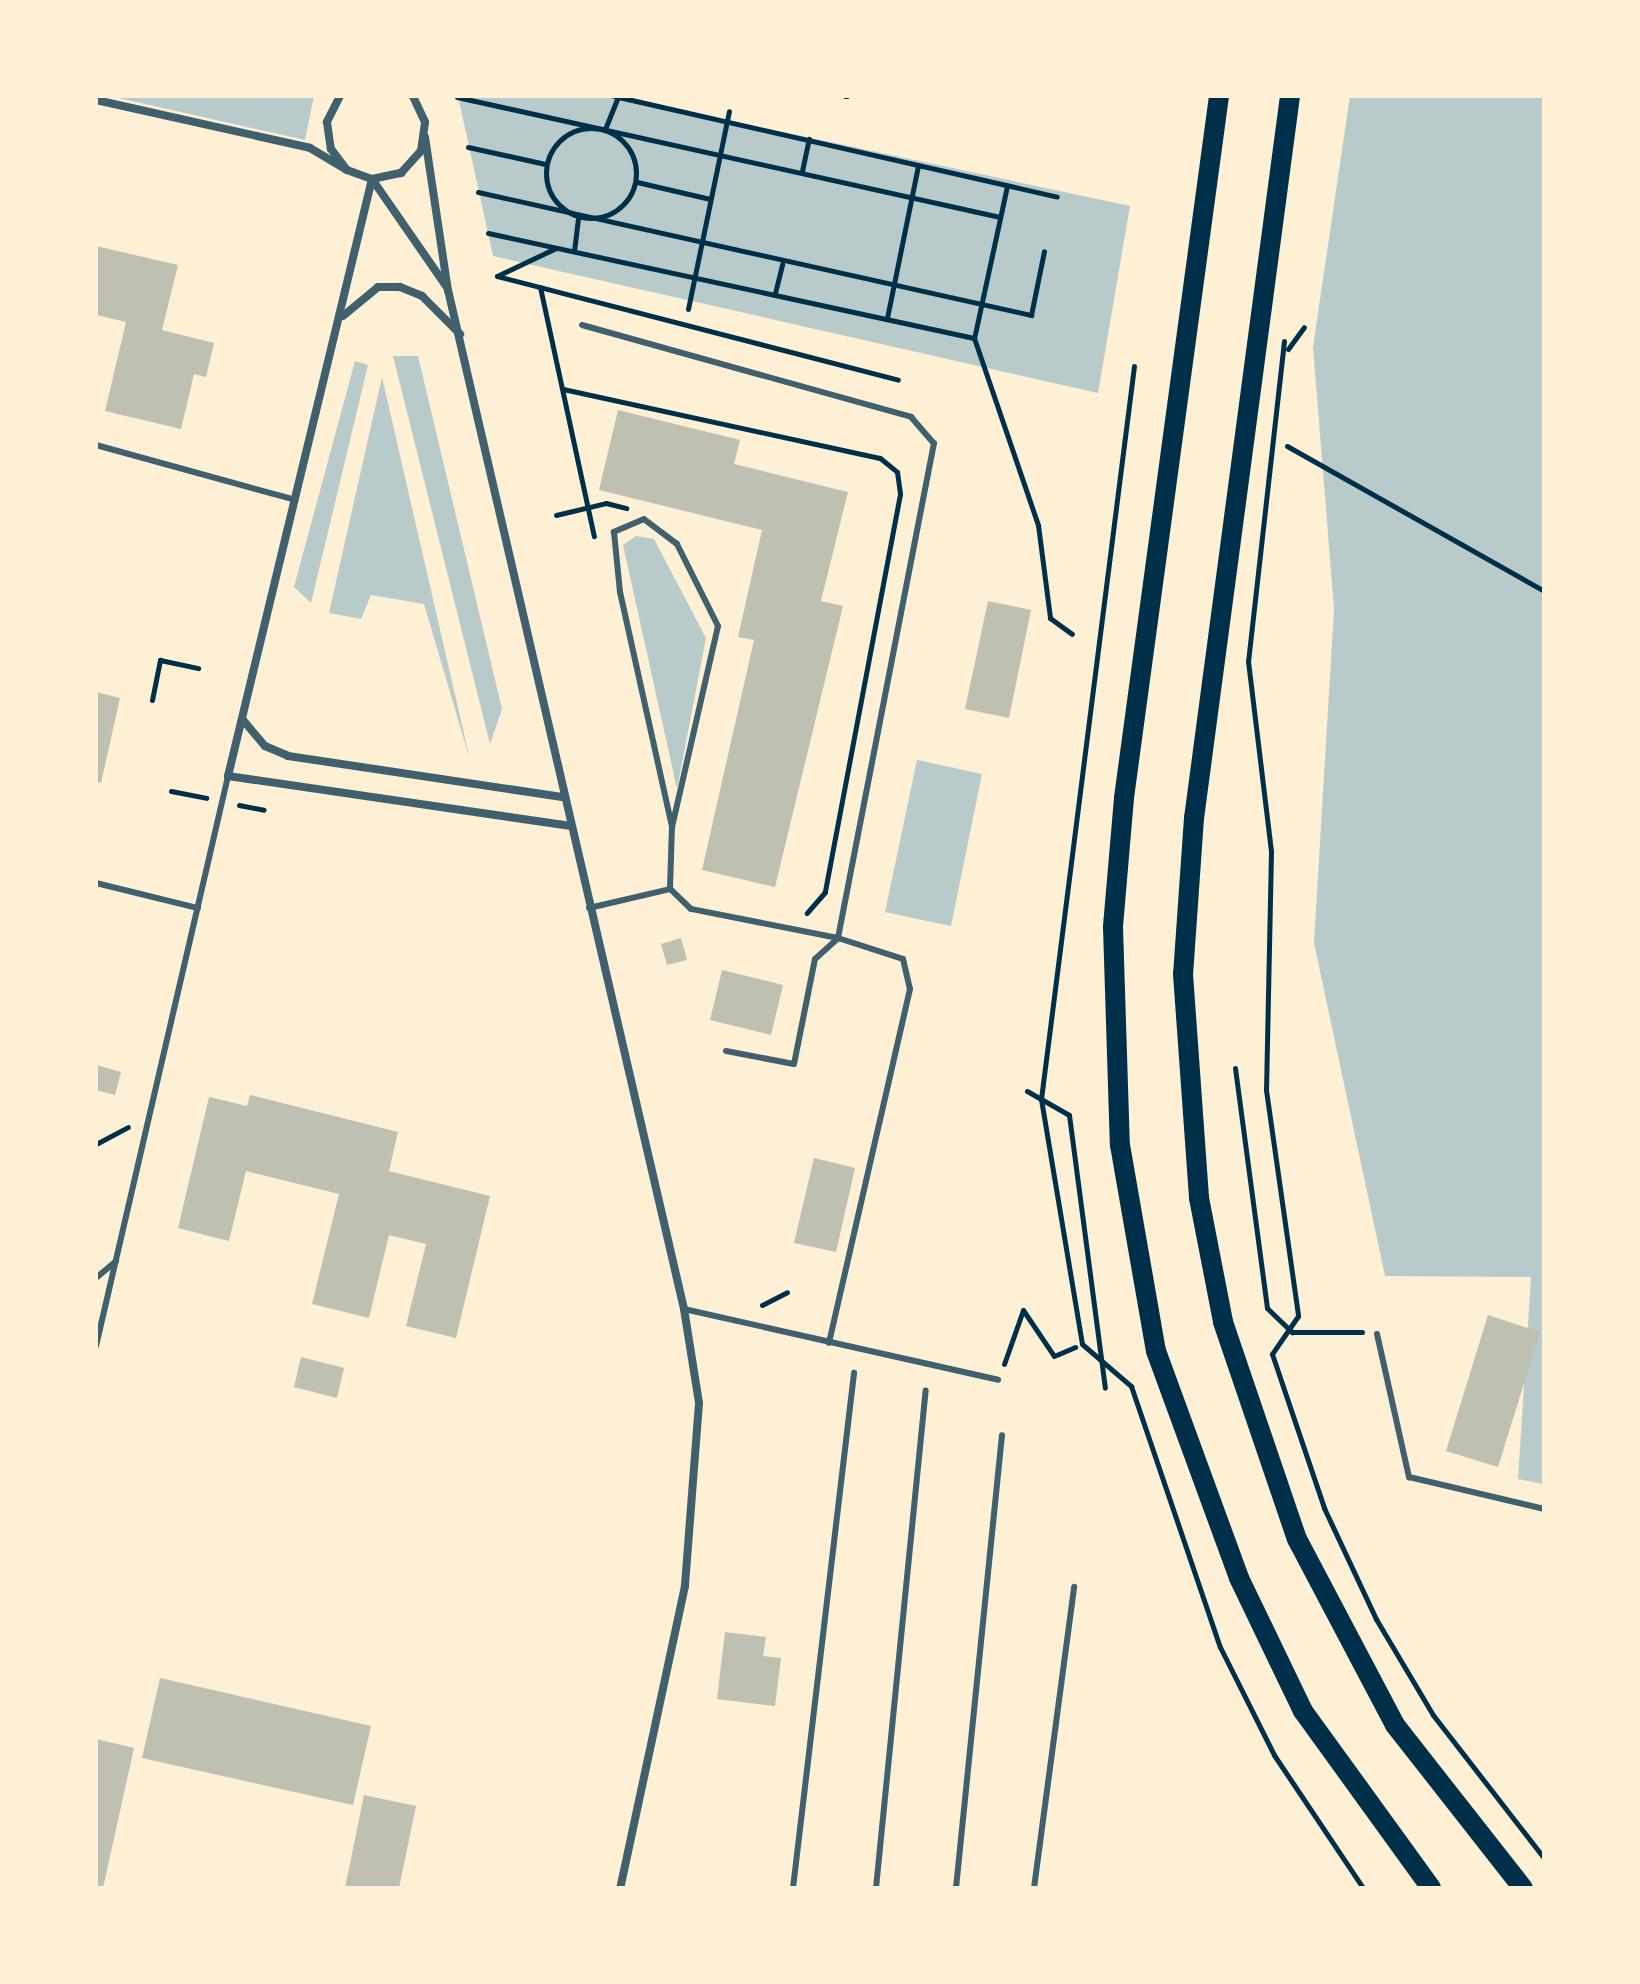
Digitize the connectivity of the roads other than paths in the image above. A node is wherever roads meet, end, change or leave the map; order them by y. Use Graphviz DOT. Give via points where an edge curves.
graph roads {
  1 [pos="340,96"];
  2 [pos="413,96"];
  3 [pos="420,96"];
  4 [pos="1219,96"];
  5 [pos="1290,96"];
  6 [pos="96,100"];
  7 [pos="421,108"];
  8 [pos="425,137"];
  9 [pos="347,170"];
  10 [pos="372,179"];
  11 [pos="448,290"];
  12 [pos="340,320"];
  13 [pos="582,325"];
  14 [pos="460,334"];
  15 [pos="96,445"];
  16 [pos="296,500"];
  17 [pos="243,720"];
  18 [pos="228,776"];
  19 [pos="562,797"];
  20 [pos="569,826"];
  21 [pos="672,827"];
  22 [pos="96,883"];
  23 [pos="670,889"];
  24 [pos="198,908"];
  25 [pos="589,908"];
  26 [pos="838,938"];
  27 [pos="726,1051"];
  28 [pos="116,1261"];
  29 [pos="96,1278"];
  30 [pos="684,1309"];
  31 [pos="1377,1334"];
  32 [pos="829,1343"];
  33 [pos="96,1346"];
  34 [pos="854,1373"];
  35 [pos="998,1380"];
  36 [pos="926,1391"];
  37 [pos="1002,1435"];
  38 [pos="1544,1509"];
  39 [pos="1074,1587"];
  40 [pos="620,1888"];
  41 [pos="793,1888"];
  42 [pos="876,1888"];
  43 [pos="956,1888"];
  44 [pos="1034,1888"];
  45 [pos="1431,1888"];
  46 [pos="1523,1888"];
  1 -- 9 [label="street" via="327,136"];
  2 -- 7 [label="street"];
  3 -- 7 [label="street"];
  4 -- 45 [label="main road" via="1124,798 1113,927 1120,1145 1156,1351 1239,1578 1303,1711"];
  5 -- 46 [label="main road" via="1194,818 1183,974 1199,1198 1223,1322 1297,1539 1395,1725"];
  6 -- 9 [label="street" via="310,148"];
  7 -- 8 [label="street"];
  8 -- 10 [label="street" via="412,164"];
  8 -- 11 [label="street"];
  9 -- 10 [label="street"];
  10 -- 11 [label="street"];
  10 -- 12 [label="street"];
  11 -- 14 [label="street"];
  12 -- 14 [label="street" via="357,297 400,287 422,296"];
  12 -- 16 [label="street"];
  13 -- 26 [label="lane" via="911,417 934,443"];
  14 -- 19 [label="street"];
  15 -- 16 [label="lane"];
  16 -- 17 [label="street"];
  17 -- 18 [label="street"];
  17 -- 19 [label="street" via="265,746 288,756"];
  18 -- 20 [label="street"];
  18 -- 24 [label="lane"];
  19 -- 20 [label="street"];
  20 -- 25 [label="street"];
  21 -- 21 [label="lane" via="718,626 677,544 644,519 614,532 618,577"];
  21 -- 23 [label="lane"];
  22 -- 24 [label="lane"];
  23 -- 25 [label="lane"];
  23 -- 26 [label="lane" via="691,909"];
  24 -- 28 [label="lane"];
  25 -- 30 [label="street"];
  26 -- 27 [label="lane" via="815,959 794,1064"];
  26 -- 32 [label="lane" via="892,950 903,959 910,989"];
  28 -- 29 [label="lane"];
  28 -- 33 [label="lane"];
  30 -- 32 [label="lane"];
  30 -- 40 [label="street" via="699,1403 685,1586"];
  31 -- 38 [label="lane" via="1409,1477"];
  32 -- 35 [label="lane"];
  34 -- 41 [label="lane"];
  36 -- 42 [label="lane"];
  37 -- 43 [label="lane"];
  39 -- 44 [label="lane"];
}
